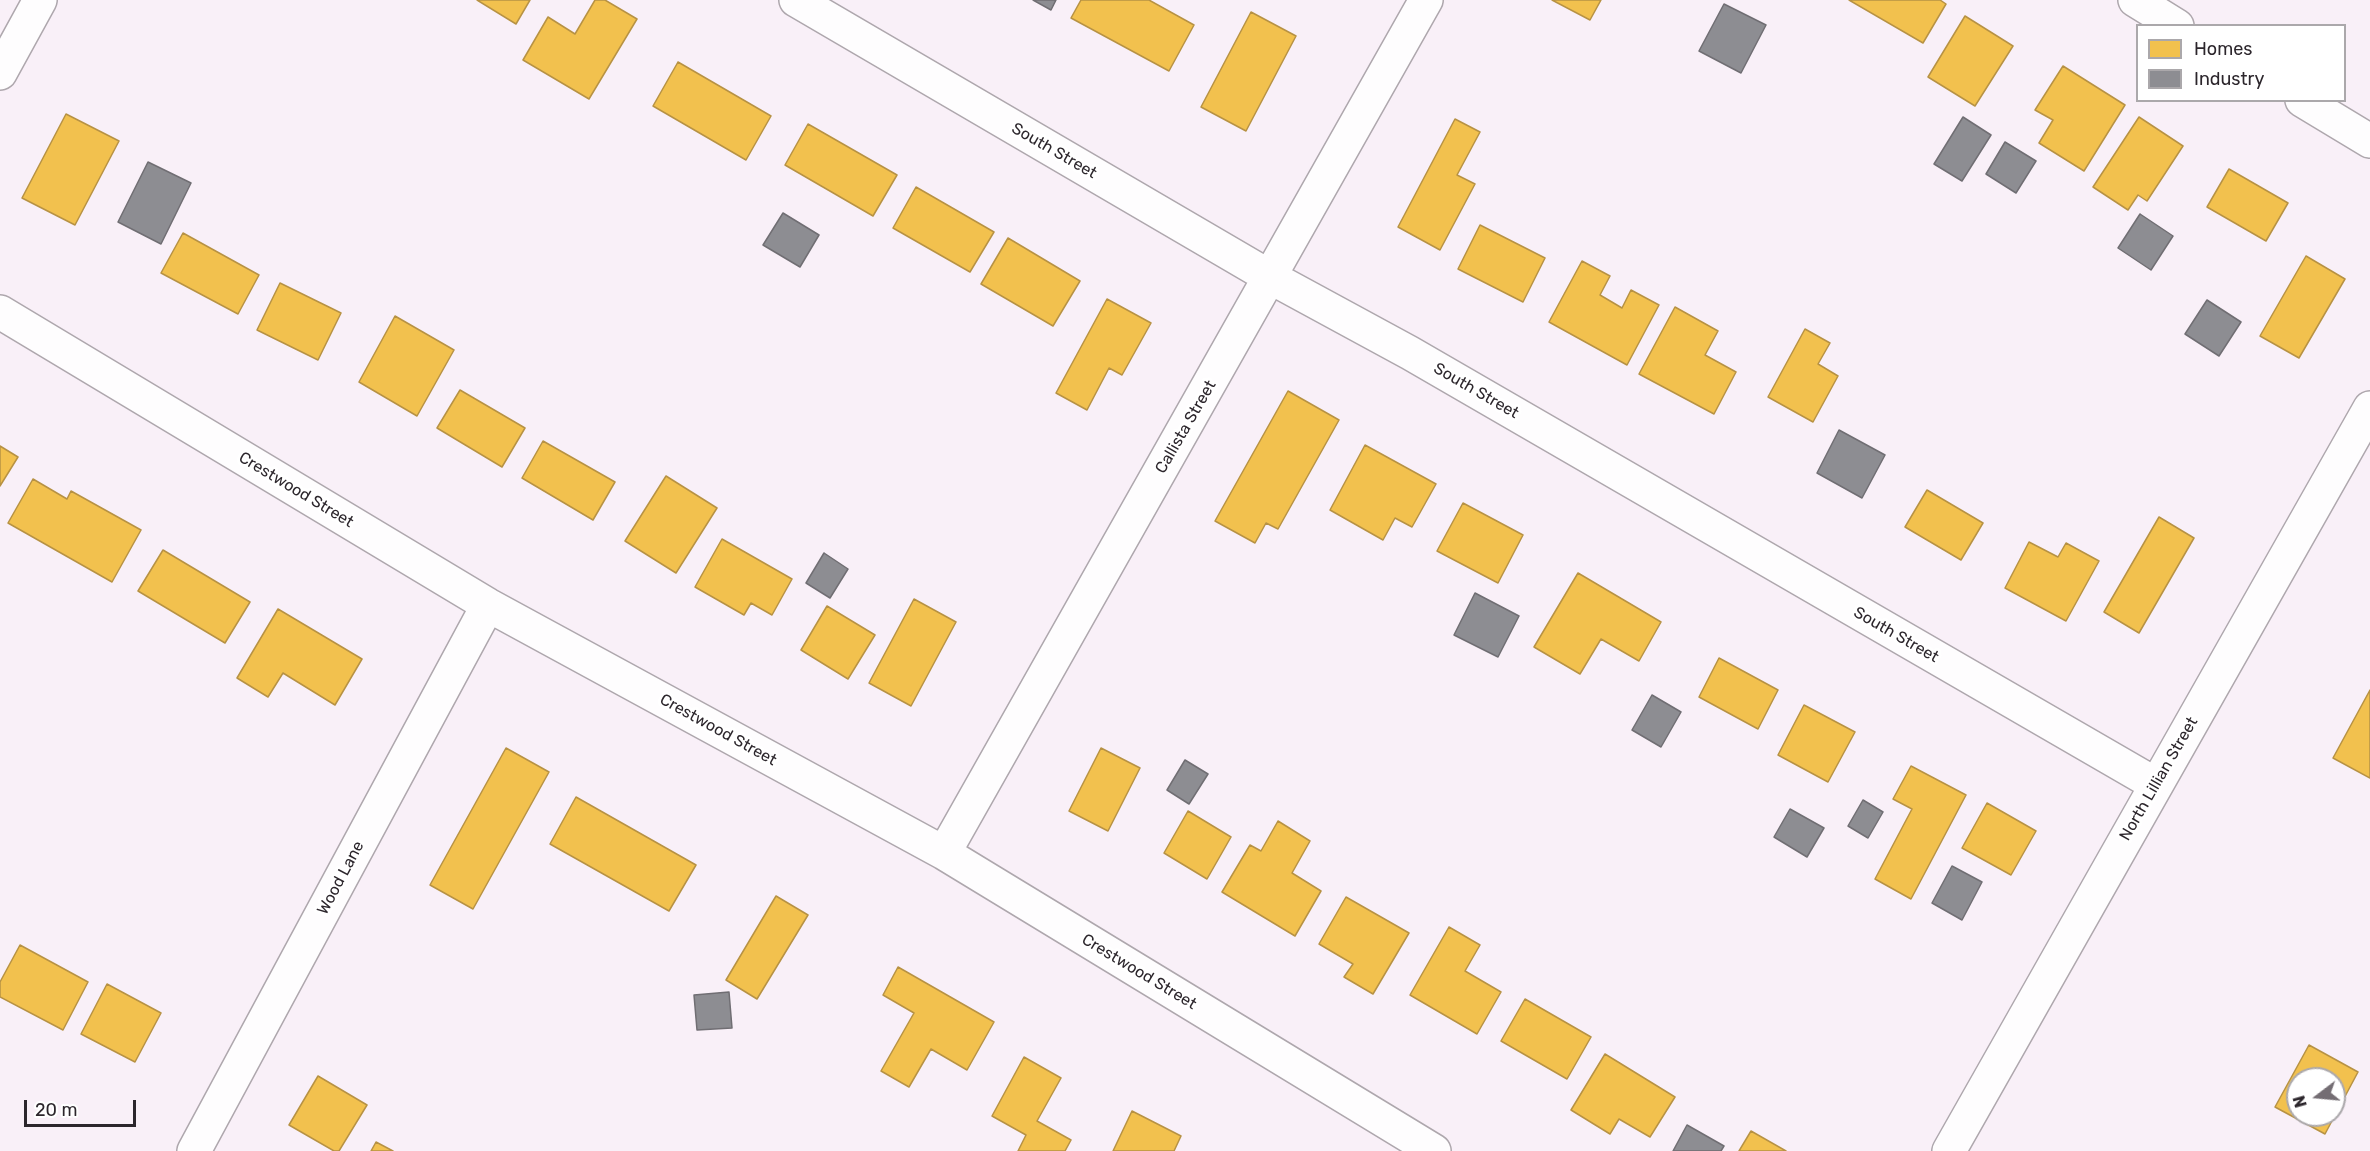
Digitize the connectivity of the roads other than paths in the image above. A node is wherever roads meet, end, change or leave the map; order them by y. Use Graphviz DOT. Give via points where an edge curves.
graph roads {
  1 [pos="40,0"];
  2 [pos="796,0"];
  3 [pos="1426,0"];
  4 [pos="2135,0"];
  5 [pos="2174,24"];
  6 [pos="0,73"];
  7 [pos="2305,102"];
  8 [pos="2370,141"];
  9 [pos="1270,277"];
  10 [pos="0,312"];
  11 [pos="2370,408"];
  12 [pos="488,605"];
  13 [pos="2156,784"];
  14 [pos="944,853"];
  15 [pos="194,1151"];
  16 [pos="1434,1151"];
  17 [pos="1950,1151"];
  1 -- 6 [label="street"];
  2 -- 9 [label="street, South Street"];
  3 -- 9 [label="street, Callista Street"];
  4 -- 5 [label="street"];
  7 -- 8 [label="street"];
  9 -- 13 [label="street, South Street" via="1410,353"];
  9 -- 14 [label="street, Callista Street"];
  10 -- 12 [label="street, Crestwood Street"];
  11 -- 13 [label="street, North Lillian Street"];
  12 -- 14 [label="street, Crestwood Street"];
  12 -- 15 [label="street, Wood Lane"];
  13 -- 17 [label="street, North Lillian Street"];
  14 -- 16 [label="street, Crestwood Street"];
}
